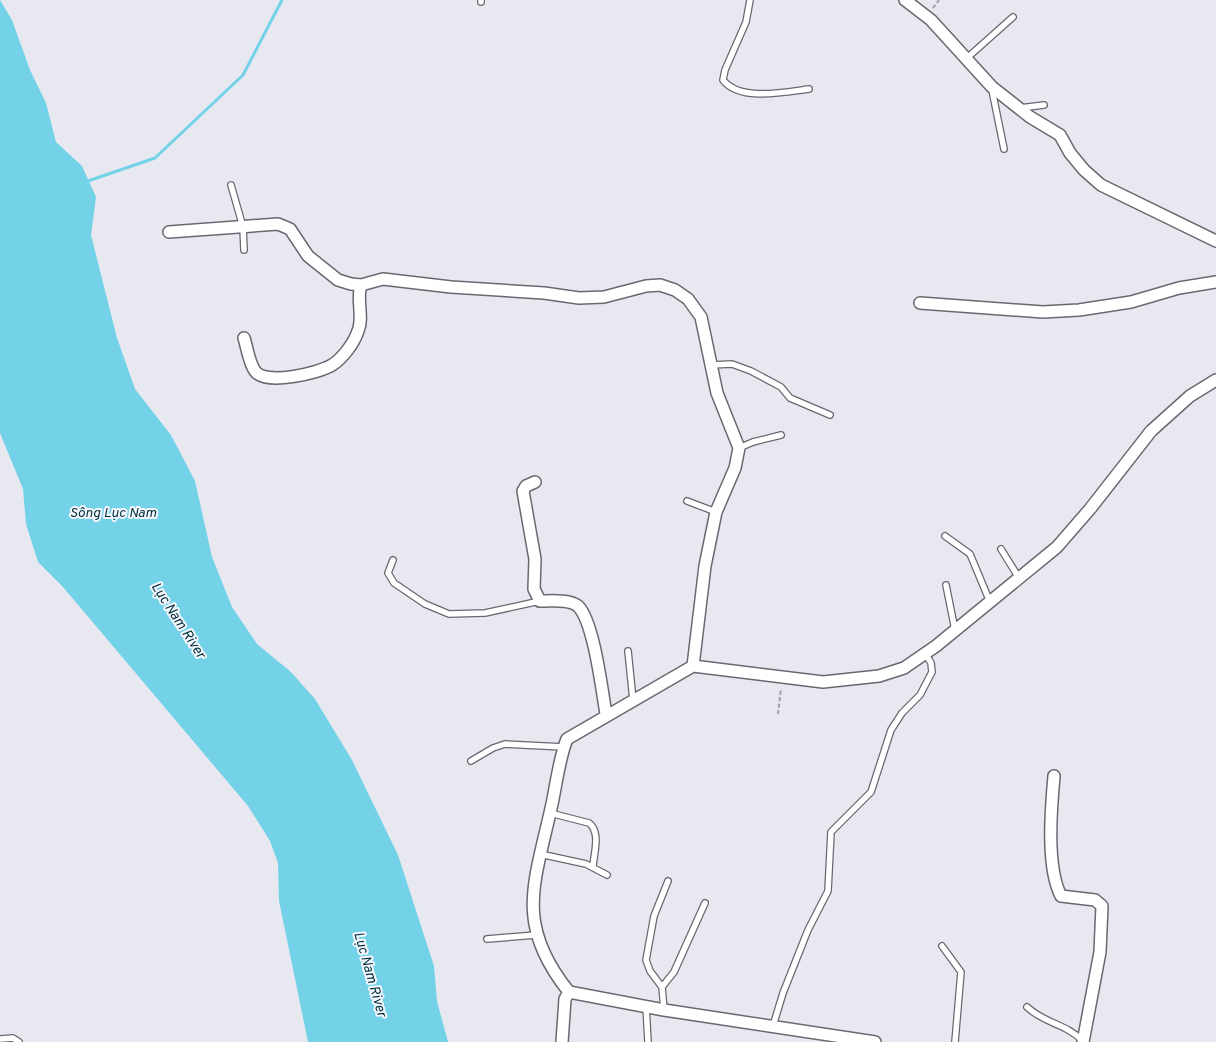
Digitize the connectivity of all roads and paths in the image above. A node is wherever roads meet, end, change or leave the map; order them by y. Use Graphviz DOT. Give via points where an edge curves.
graph roads {
  1 [pos="750,0"];
  2 [pos="905,0"];
  3 [pos="1013,17"];
  4 [pos="967,58"];
  5 [pos="992,88"];
  6 [pos="809,89"];
  7 [pos="1044,105"];
  8 [pos="1018,108"];
  9 [pos="1004,149"];
  10 [pos="231,185"];
  11 [pos="243,227"];
  12 [pos="169,232"];
  13 [pos="1216,241"];
  14 [pos="244,250"];
  15 [pos="1216,282"];
  16 [pos="361,285"];
  17 [pos="920,303"];
  18 [pos="244,338"];
  19 [pos="711,365"];
  20 [pos="1216,380"];
  21 [pos="830,415"];
  22 [pos="781,435"];
  23 [pos="739,448"];
  24 [pos="535,482"];
  25 [pos="687,502"];
  26 [pos="716,512"];
  27 [pos="945,536"];
  28 [pos="1001,549"];
  29 [pos="393,560"];
  30 [pos="1019,578"];
  31 [pos="946,585"];
  32 [pos="540,601"];
  33 [pos="990,602"];
  34 [pos="954,630"];
  35 [pos="628,651"];
  36 [pos="925,653"];
  37 [pos="693,666"];
  38 [pos="782,678"];
  39 [pos="633,700"];
  40 [pos="606,714"];
  41 [pos="778,714"];
  42 [pos="564,746"];
  43 [pos="471,761"];
  44 [pos="1054,776"];
  45 [pos="550,813"];
  46 [pos="540,854"];
  47 [pos="593,866"];
  48 [pos="607,874"];
  49 [pos="668,880"];
  50 [pos="705,903"];
  51 [pos="536,935"];
  52 [pos="487,939"];
  53 [pos="942,946"];
  54 [pos="662,986"];
  55 [pos="569,992"];
  56 [pos="646,1006"];
  57 [pos="1027,1007"];
  58 [pos="664,1010"];
  59 [pos="773,1026"];
  60 [pos="0,1039"];
  61 [pos="19,1042"];
  62 [pos="562,1042"];
  63 [pos="648,1042"];
  64 [pos="875,1042"];
  65 [pos="956,1042"];
  66 [pos="1083,1042"];
  1 -- 6 [label="lane" via="746,22 723,80 727,86 743,92 773,94"];
  2 -- 4 [label="street" via="931,20"];
  3 -- 4 [label="lane"];
  4 -- 5 [label="street"];
  5 -- 8 [label="street"];
  5 -- 9 [label="lane"];
  7 -- 8 [label="lane"];
  8 -- 13 [label="street" via="1060,135 1079,165 1101,184"];
  10 -- 11 [label="lane"];
  11 -- 12 [label="street"];
  11 -- 14 [label="lane"];
  11 -- 16 [label="street" via="278,224 290,229 308,256 338,280"];
  15 -- 17 [label="street" via="1179,288 1131,302 1079,310 1043,312"];
  16 -- 18 [label="street" via="359,329 342,357 323,370 272,379 261,376 255,371"];
  16 -- 19 [label="street" via="383,279 578,298 604,297 660,285 675,290 695,307 703,323"];
  19 -- 21 [label="lane" via="732,364 751,371 781,387 790,398"];
  19 -- 23 [label="street" via="717,394"];
  20 -- 30 [label="street" via="1164,417 1057,546"];
  22 -- 23 [label="lane"];
  23 -- 26 [label="street" via="735,468"];
  24 -- 32 [label="street" via="523,491 534,560 534,589"];
  25 -- 26 [label="lane"];
  26 -- 37 [label="street" via="705,566"];
  27 -- 33 [label="lane" via="970,554"];
  28 -- 30 [label="lane"];
  29 -- 32 [label="lane" via="388,574 394,583 425,604 449,614 485,613"];
  30 -- 33 [label="street"];
  31 -- 34 [label="lane"];
  32 -- 40 [label="street" via="570,603 581,610 592,641"];
  33 -- 34 [label="street"];
  34 -- 36 [label="street"];
  35 -- 39 [label="lane"];
  36 -- 38 [label="street" via="904,668 879,676 824,682"];
  36 -- 59 [label="lane" via="932,672 920,696 902,713 891,730 872,792 831,832 828,891 808,930"];
  37 -- 38 [label="street"];
  37 -- 39 [label="street"];
  38 -- 41 [label="path"];
  39 -- 40 [label="street"];
  40 -- 42 [label="street" via="567,739"];
  42 -- 43 [label="lane" via="505,744"];
  42 -- 45 [label="street"];
  44 -- 66 [label="street" via="1052,853 1056,887 1061,896 1096,900 1102,906 1100,952"];
  45 -- 46 [label="street"];
  45 -- 47 [label="lane" via="594,827"];
  46 -- 47 [label="lane"];
  46 -- 51 [label="street" via="532,910"];
  47 -- 48 [label="lane"];
  49 -- 54 [label="lane" via="654,916 646,960"];
  50 -- 54 [label="lane" via="674,972"];
  51 -- 52 [label="lane"];
  51 -- 55 [label="street"];
  53 -- 65 [label="lane" via="960,972"];
  54 -- 58 [label="lane"];
  55 -- 56 [label="street"];
  55 -- 62 [label="street" via="565,999"];
  56 -- 58 [label="street"];
  56 -- 63 [label="lane"];
  57 -- 66 [label="lane" via="1045,1020 1070,1029"];
  58 -- 59 [label="street"];
  59 -- 64 [label="street"];
  60 -- 61 [label="lane" via="13,1038"];
}
